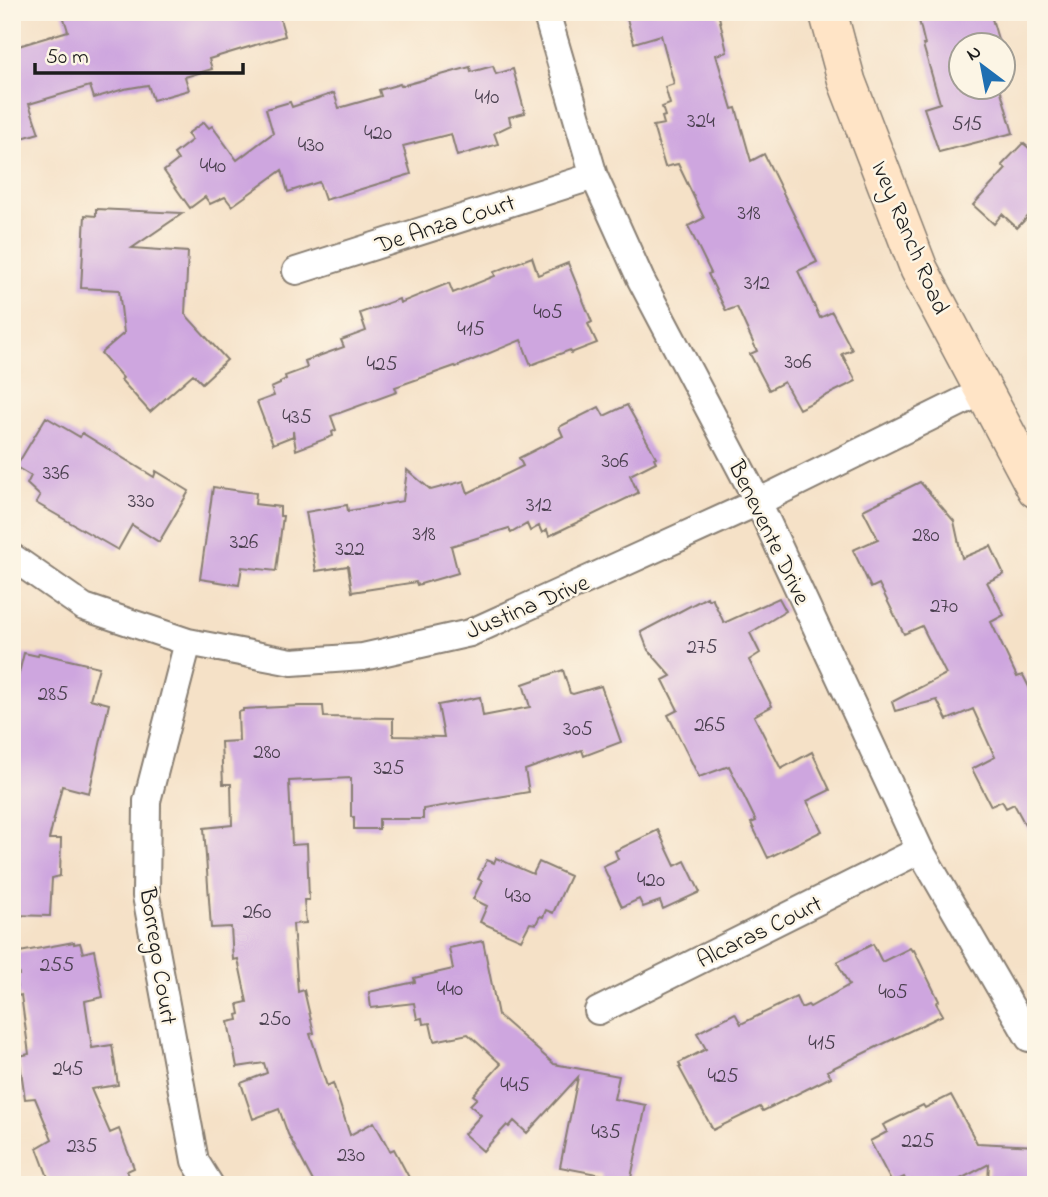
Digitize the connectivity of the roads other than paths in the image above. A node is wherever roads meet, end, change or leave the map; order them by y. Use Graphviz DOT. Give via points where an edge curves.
graph roads {
  1 [pos="546,12"];
  2 [pos="828,12"];
  3 [pos="593,176"];
  4 [pos="296,271"];
  5 [pos="983,391"];
  6 [pos="1036,489"];
  7 [pos="758,502"];
  8 [pos="12,557"];
  9 [pos="188,642"];
  10 [pos="920,850"];
  11 [pos="598,1011"];
  12 [pos="1028,1038"];
  13 [pos="210,1185"];
  1 -- 3 [label="street, Benevente Drive"];
  2 -- 5 [label="street, Ivey Ranch Road" via="848,82 919,269"];
  3 -- 4 [label="street, De Anza Court"];
  3 -- 7 [label="street, Benevente Drive" via="640,280"];
  5 -- 6 [label="street, Ivey Ranch Road"];
  5 -- 7 [label="street, Justina Drive"];
  7 -- 9 [label="street, Justina Drive" via="470,633 363,657 292,662"];
  7 -- 10 [label="street, Benevente Drive"];
  8 -- 9 [label="street, Justina Drive" via="84,607"];
  9 -- 13 [label="street, Borrego Court" via="147,801 146,896 195,1160"];
  10 -- 11 [label="street, Alcaras Court"];
  10 -- 12 [label="street, Benevente Drive"];
}
